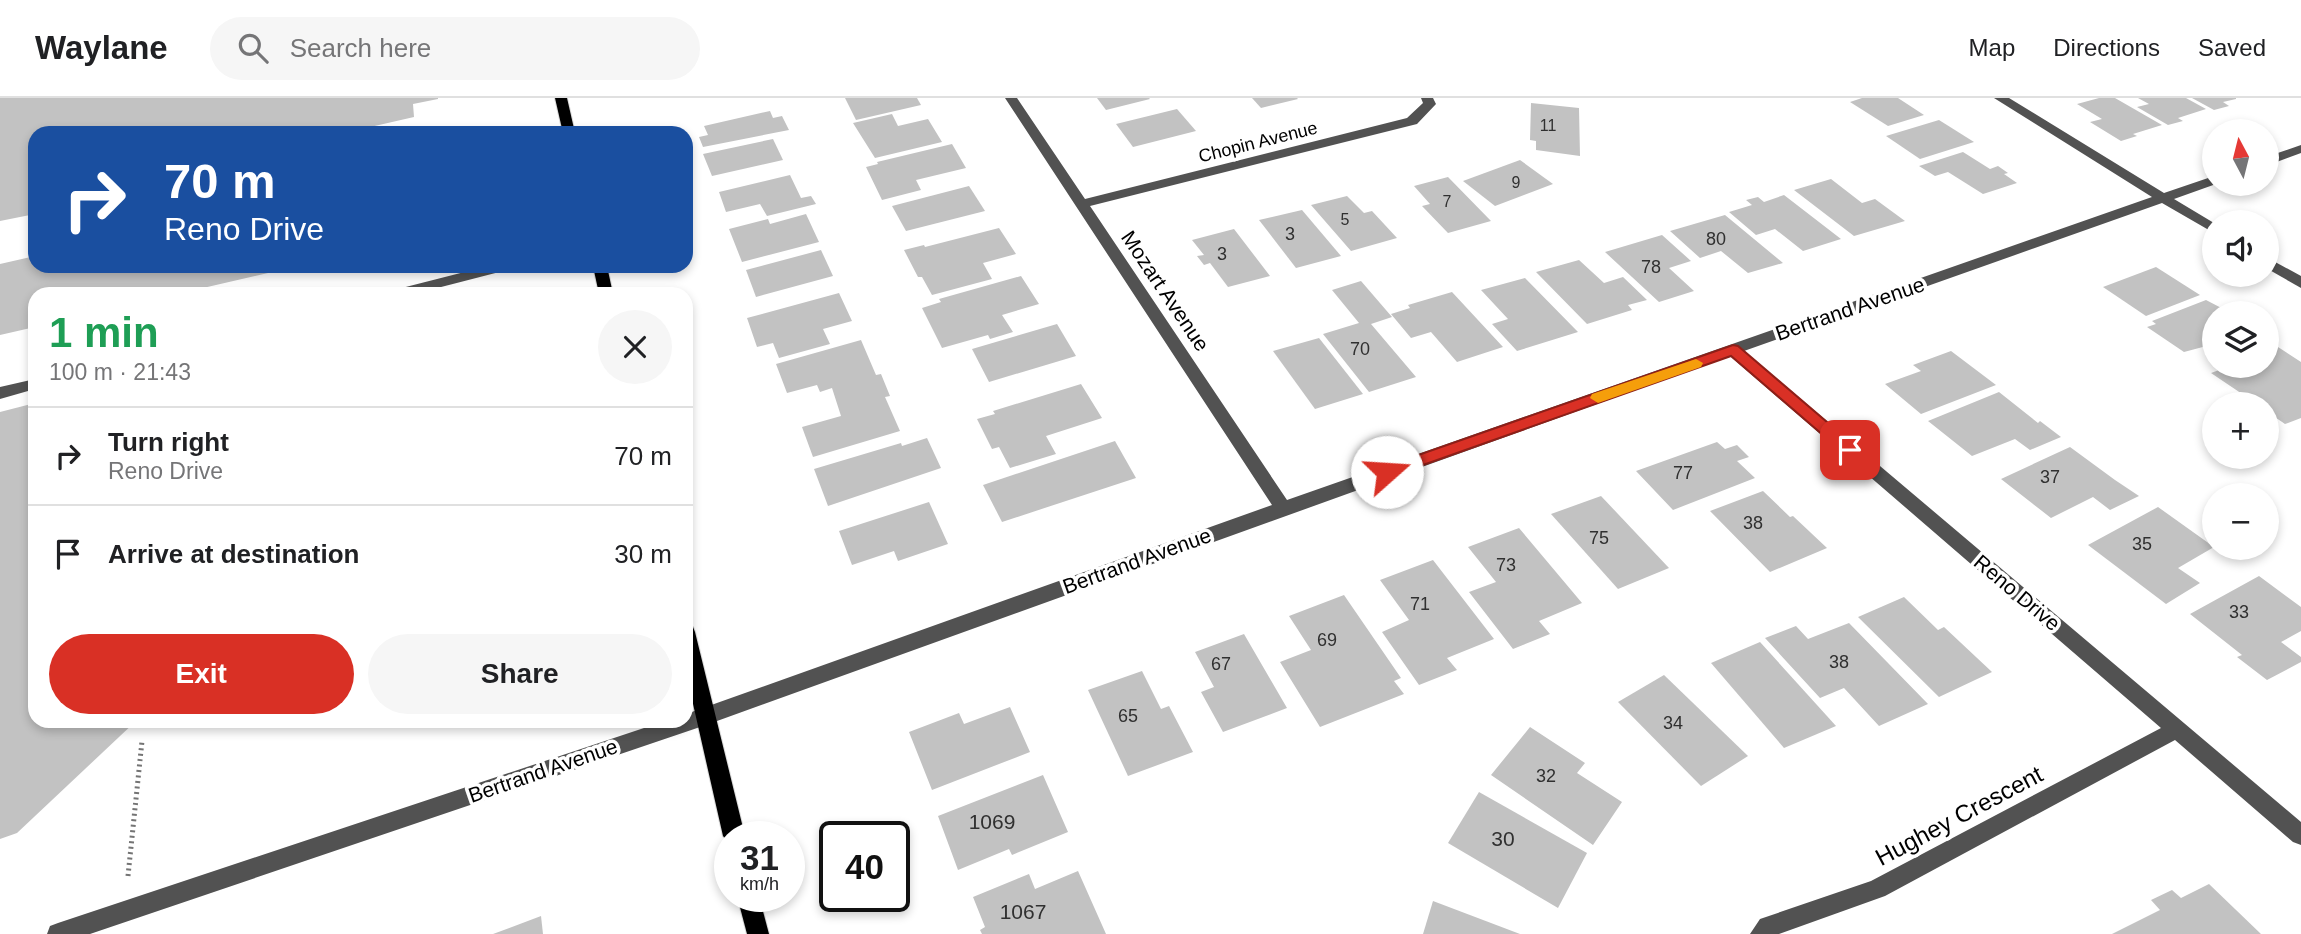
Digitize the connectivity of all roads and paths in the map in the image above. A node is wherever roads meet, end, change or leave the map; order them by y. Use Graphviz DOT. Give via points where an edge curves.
graph roads {
  1 [pos="561,98"];
  2 [pos="1011,98"];
  3 [pos="1427,98"];
  4 [pos="2000,98"];
  5 [pos="567,126"];
  6 [pos="2301,149"];
  7 [pos="2279,157"];
  8 [pos="2202,184"];
  9 [pos="2164,198"];
  10 [pos="1082,204"];
  11 [pos="2202,222"];
  12 [pos="2279,269"];
  13 [pos="485,273"];
  14 [pos="2301,283"];
  15 [pos="443,287"];
  16 [pos="1733,350"];
  17 [pos="28,386"];
  18 [pos="0,393"];
  19 [pos="1283,508"];
  20 [pos="693,661"];
  21 [pos="706,716"];
  22 [pos="693,720"];
  23 [pos="670,728"];
  24 [pos="2176,729"];
  25 [pos="142,741"];
  26 [pos="730,821"];
  27 [pos="2301,835"];
  28 [pos="125,911"];
  29 [pos="752,912"];
  30 [pos="58,934"];
  31 [pos="758,934"];
  32 [pos="1761,934"];
  1 -- 5 [label="main road"];
  2 -- 10 [label="street, Mozart Avenue"];
  3 -- 10 [label="street, Chopin Avenue" via="1430,104 1412,121"];
  4 -- 9 [label="street"];
  6 -- 7 [label="street"];
  8 -- 9 [label="street, Bertrand Avenue"];
  9 -- 11 [label="street"];
  9 -- 16 [label="street, Bertrand Avenue"];
  10 -- 19 [label="street, Mozart Avenue"];
  12 -- 14 [label="street"];
  13 -- 15 [label="street"];
  16 -- 19 [label="street, Bertrand Avenue"];
  16 -- 24 [label="street, Reno Drive"];
  17 -- 18 [label="street"];
  19 -- 21 [label="street, Bertrand Avenue"];
  20 -- 21 [label="main road"];
  21 -- 22 [label="street, Bertrand Avenue"];
  21 -- 26 [label="main road"];
  23 -- 28 [label="street, Bertrand Avenue"];
  24 -- 27 [label="street, Reno Drive"];
  24 -- 32 [label="street, Hughey Crescent" via="1877,889 1768,927"];
  25 -- 28 [label="path"];
  28 -- 30 [label="street, Bertrand Avenue"];
  29 -- 31 [label="main road"];
}
